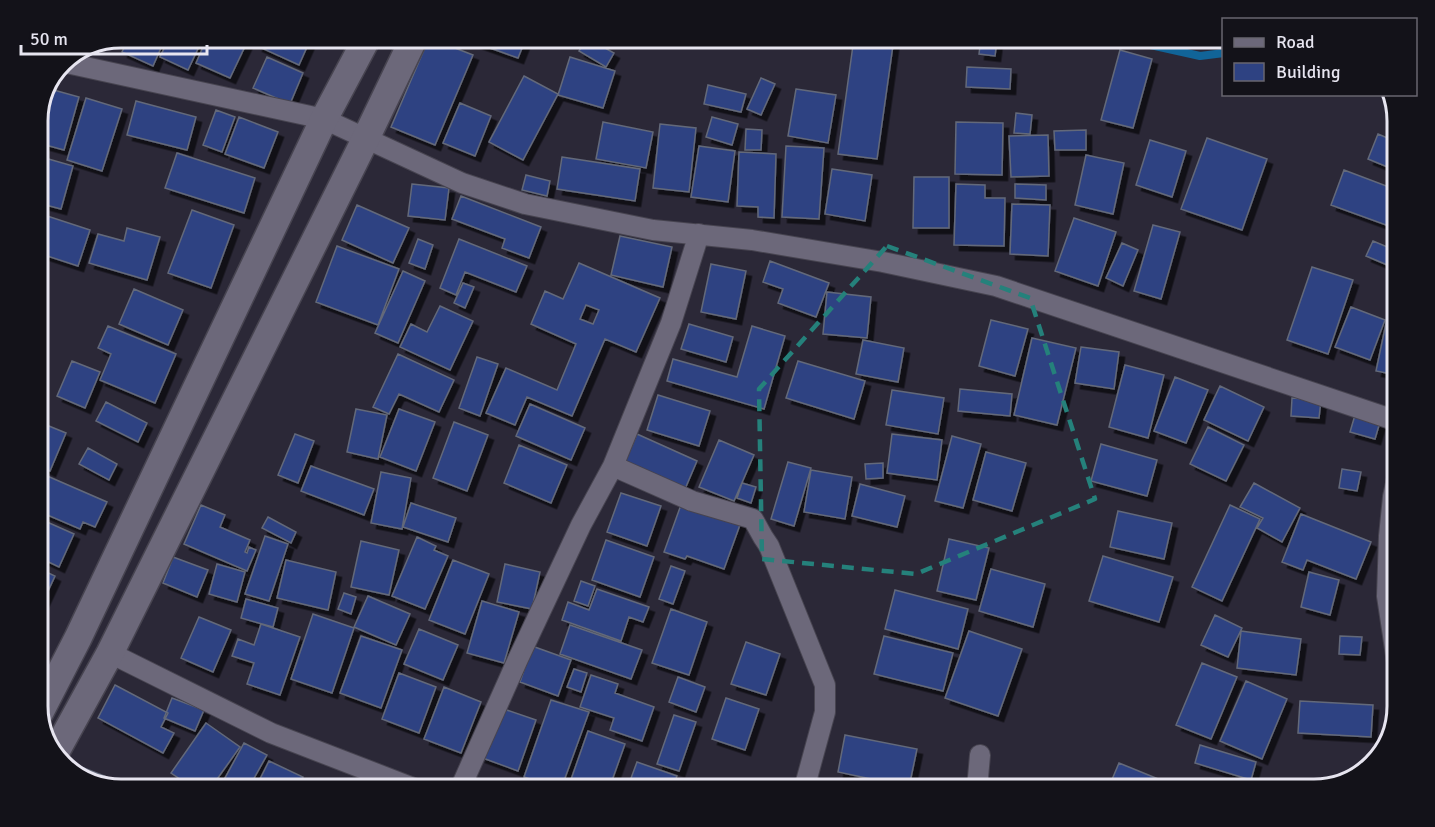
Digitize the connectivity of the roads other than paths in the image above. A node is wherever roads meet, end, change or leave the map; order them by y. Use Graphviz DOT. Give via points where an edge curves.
graph roads {
  1 [pos="362,48"];
  2 [pos="409,48"];
  3 [pos="74,65"];
  4 [pos="324,119"];
  5 [pos="366,138"];
  6 [pos="699,234"];
  7 [pos="1387,418"];
  8 [pos="613,466"];
  9 [pos="110,653"];
  10 [pos="48,696"];
  11 [pos="59,745"];
  12 [pos="980,755"];
  13 [pos="390,779"];
  14 [pos="464,779"];
  15 [pos="807,779"];
  16 [pos="978,779"];
  1 -- 4 [label="main road"];
  2 -- 5 [label="main road"];
  3 -- 4 [label="street"];
  4 -- 5 [label="street"];
  4 -- 10 [label="main road"];
  5 -- 6 [label="street" via="462,183 525,204 653,230"];
  5 -- 9 [label="main road"];
  6 -- 7 [label="street" via="884,262 996,286"];
  6 -- 8 [label="street" via="671,323"];
  8 -- 14 [label="street" via="580,525"];
  8 -- 15 [label="street" via="692,501 753,519 769,546 825,685 825,711"];
  9 -- 11 [label="main road"];
  9 -- 13 [label="street" via="271,733"];
  12 -- 16 [label="street"];
}
